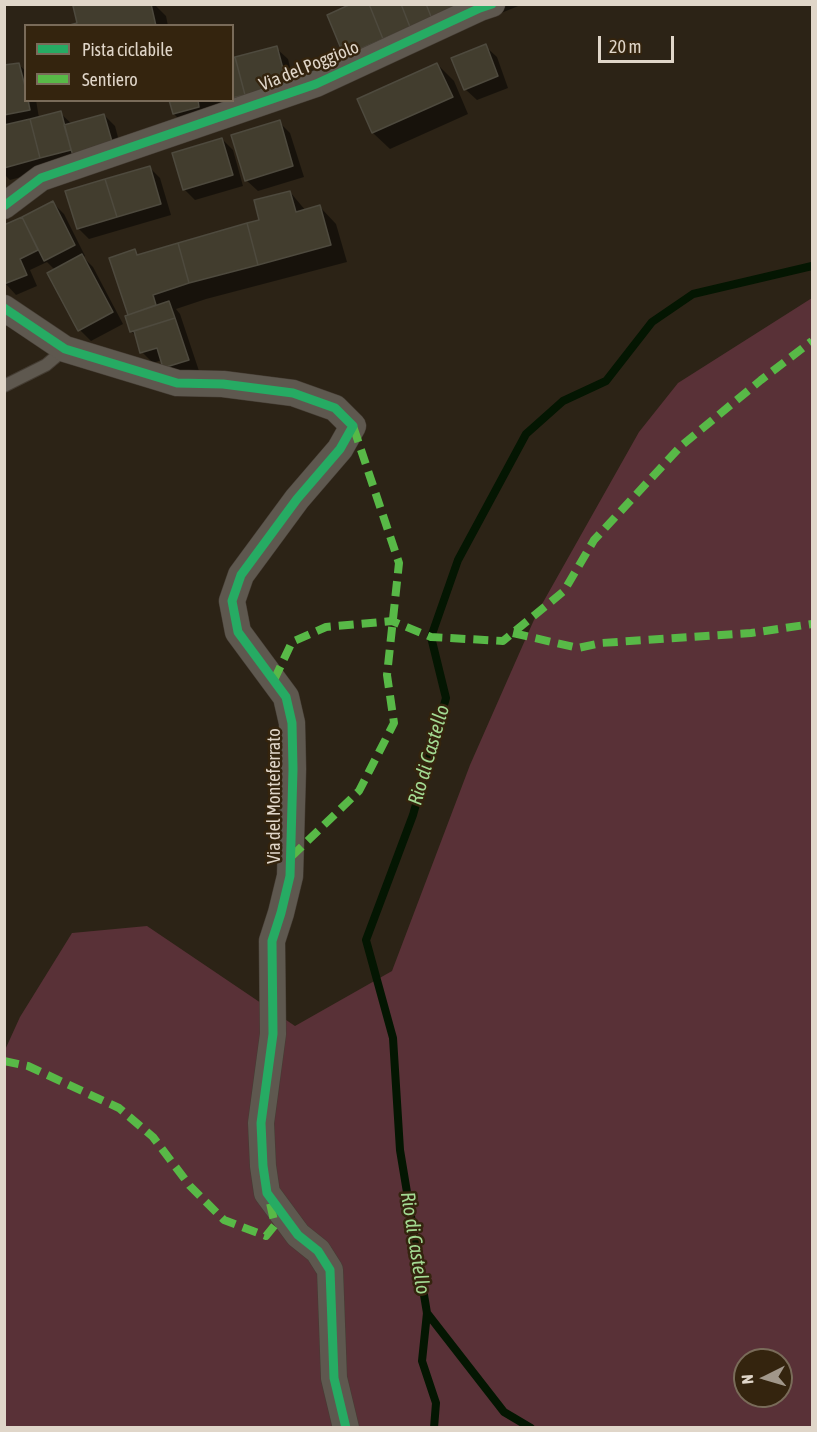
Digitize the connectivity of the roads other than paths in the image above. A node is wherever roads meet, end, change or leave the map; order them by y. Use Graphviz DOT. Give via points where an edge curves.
graph roads {
  1 [pos="492,4"];
  2 [pos="4,206"];
  3 [pos="4,308"];
  4 [pos="65,349"];
  5 [pos="4,386"];
  6 [pos="346,1428"];
  1 -- 2 [label="street, Via del Poggiolo" via="316,84 40,178"];
  3 -- 4 [label="street, Via del Monteferrato"];
  4 -- 5 [label="lane" via="46,365"];
  4 -- 6 [label="street, Via del Monteferrato" via="177,383 293,393 335,408 353,426 340,449 241,575 232,601 238,632 285,697 292,723 290,876 272,941 273,1034 261,1124 263,1166 267,1193 330,1270 334,1378"];
}
